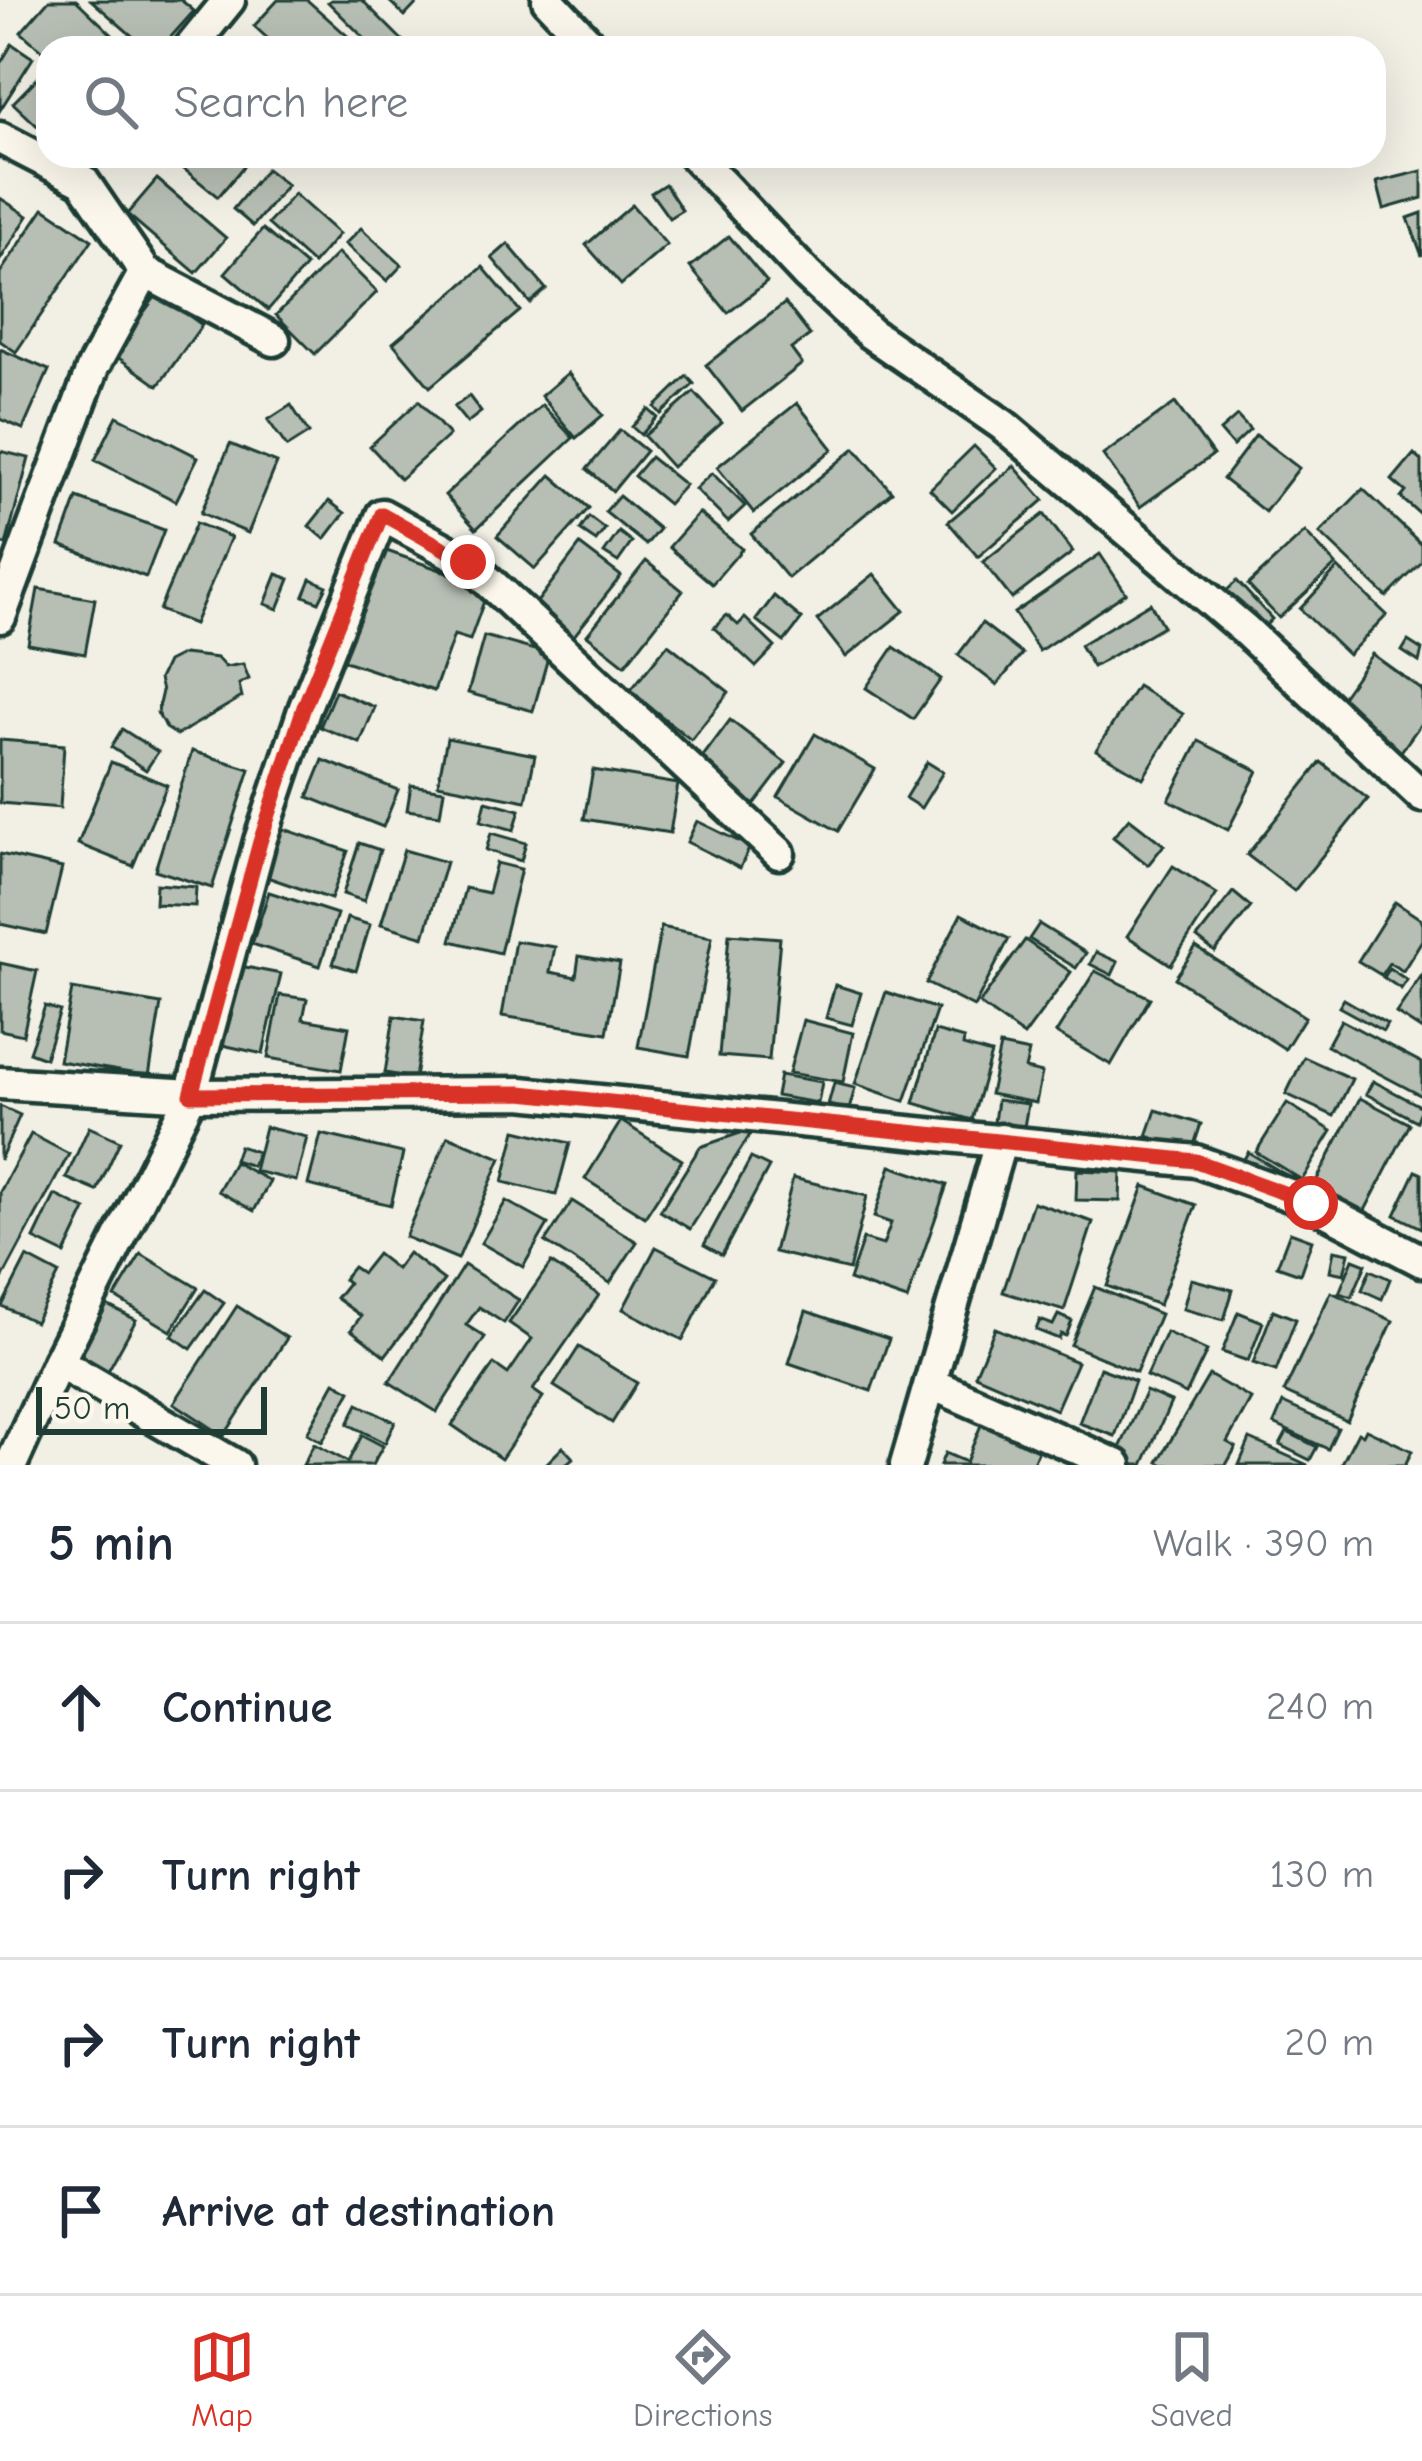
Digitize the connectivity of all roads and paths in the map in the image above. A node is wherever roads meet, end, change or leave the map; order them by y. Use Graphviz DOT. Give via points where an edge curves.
graph roads {
  1 [pos="229,0"];
  2 [pos="548,0"];
  3 [pos="200,36"];
  4 [pos="582,36"];
  5 [pos="0,138"];
  6 [pos="36,157"];
  7 [pos="58,168"];
  8 [pos="94,168"];
  9 [pos="706,168"];
  10 [pos="83,181"];
  11 [pos="145,272"];
  12 [pos="274,340"];
  13 [pos="0,617"];
  14 [pos="1422,796"];
  15 [pos="778,854"];
  16 [pos="0,1083"];
  17 [pos="191,1095"];
  18 [pos="1001,1140"];
  19 [pos="1422,1261"];
  20 [pos="58,1362"];
  21 [pos="930,1383"];
  22 [pos="11,1465"];
  23 [pos="235,1465"];
  24 [pos="906,1465"];
  25 [pos="1116,1465"];
  1 -- 3 [label="street"];
  2 -- 4 [label="street"];
  5 -- 6 [label="street"];
  7 -- 10 [label="street"];
  8 -- 10 [label="street"];
  9 -- 14 [label="street" via="870,333 1003,425 1244,629"];
  10 -- 11 [label="street"];
  11 -- 12 [label="street"];
  11 -- 13 [label="street" via="93,367"];
  15 -- 17 [label="street" via="468,562 382,514 304,707"];
  16 -- 17 [label="street"];
  17 -- 18 [label="street" via="521,1093"];
  17 -- 20 [label="street"];
  18 -- 19 [label="street" via="1196,1161 1311,1203"];
  18 -- 21 [label="street"];
  20 -- 22 [label="street"];
  20 -- 23 [label="street"];
  21 -- 24 [label="street"];
  21 -- 25 [label="street"];
}
